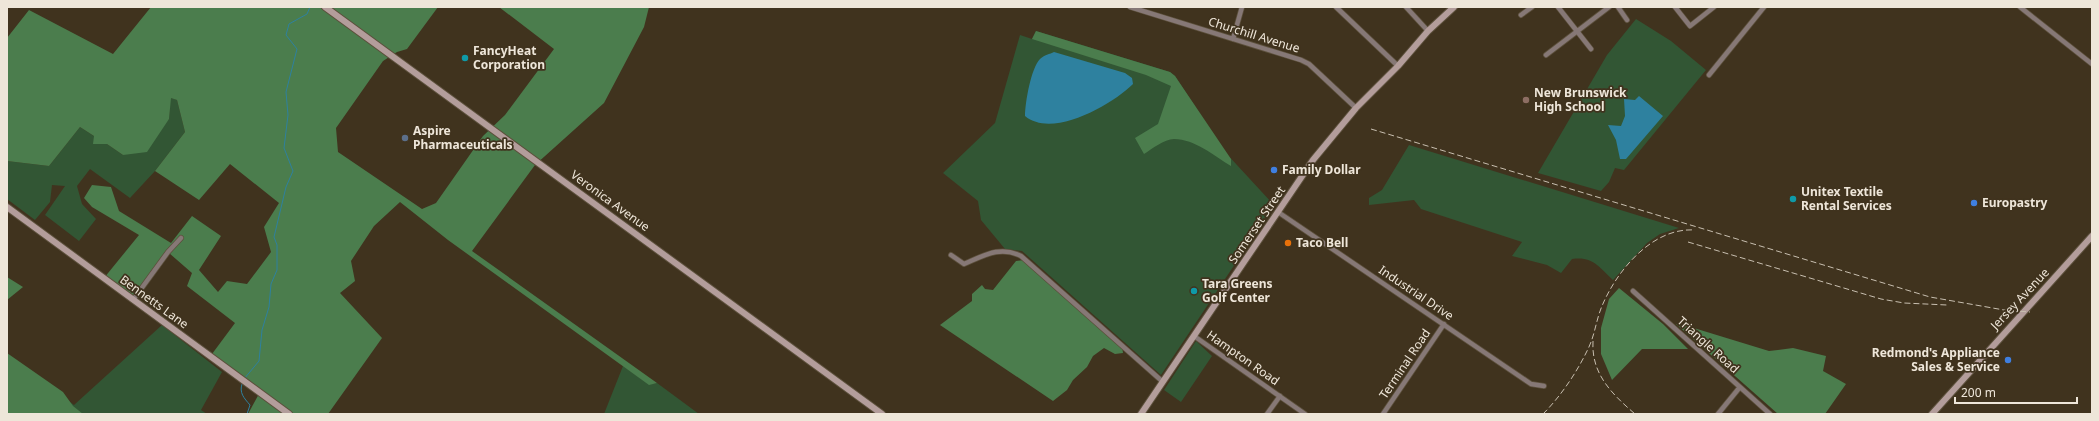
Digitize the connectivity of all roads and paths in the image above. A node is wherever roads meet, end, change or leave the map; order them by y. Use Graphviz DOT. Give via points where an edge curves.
graph roads {
  1 [pos="325,7"];
  2 [pos="1130,7"];
  3 [pos="1242,7"];
  4 [pos="1336,7"];
  5 [pos="1406,7"];
  6 [pos="1454,7"];
  7 [pos="1532,7"];
  8 [pos="1558,7"];
  9 [pos="1609,7"];
  10 [pos="1618,7"];
  11 [pos="1675,7"];
  12 [pos="1714,7"];
  13 [pos="1764,7"];
  14 [pos="2020,7"];
  15 [pos="1521,15"];
  16 [pos="1627,20"];
  17 [pos="1428,30"];
  18 [pos="1577,31"];
  19 [pos="1233,39"];
  20 [pos="1591,49"];
  21 [pos="1546,54"];
  22 [pos="2092,64"];
  23 [pos="1398,66"];
  24 [pos="1709,75"];
  25 [pos="1356,108"];
  26 [pos="7,207"];
  27 [pos="1278,212"];
  28 [pos="2092,236"];
  29 [pos="181,238"];
  30 [pos="951,255"];
  31 [pos="1633,291"];
  32 [pos="133,300"];
  33 [pos="1444,324"];
  34 [pos="1194,336"];
  35 [pos="1163,382"];
  36 [pos="1544,386"];
  37 [pos="1740,388"];
  38 [pos="1280,396"];
  39 [pos="289,414"];
  40 [pos="882,414"];
  41 [pos="1141,414"];
  42 [pos="1267,414"];
  43 [pos="1305,414"];
  44 [pos="1383,414"];
  45 [pos="1718,414"];
  46 [pos="1770,414"];
  47 [pos="1932,414"];
  1 -- 40 [label="street, Veronica Avenue"];
  2 -- 19 [label="street, Churchill Avenue"];
  3 -- 19 [label="street"];
  4 -- 23 [label="street"];
  5 -- 17 [label="street"];
  6 -- 17 [label="street, Somerset Street"];
  7 -- 15 [label="street"];
  8 -- 18 [label="street"];
  9 -- 18 [label="street"];
  10 -- 16 [label="street"];
  11 -- 12 [label="street" via="1690,26"];
  13 -- 24 [label="street"];
  14 -- 22 [label="street"];
  17 -- 23 [label="street, Somerset Street"];
  18 -- 20 [label="street"];
  18 -- 21 [label="street"];
  19 -- 25 [label="street, Churchill Avenue" via="1309,64"];
  23 -- 25 [label="street, Somerset Street"];
  25 -- 27 [label="street, Somerset Street" via="1313,160"];
  26 -- 32 [label="street, Bennetts Lane"];
  27 -- 33 [label="street, Industrial Drive"];
  27 -- 34 [label="street, Somerset Street"];
  28 -- 47 [label="street, Jersey Avenue"];
  29 -- 32 [label="street"];
  30 -- 35 [label="street" via="964,264 997,250 1015,252"];
  31 -- 37 [label="street, Triangle Road"];
  32 -- 39 [label="street, Bennetts Lane"];
  33 -- 36 [label="street, Industrial Drive" via="1531,384"];
  33 -- 44 [label="street, Terminal Road"];
  34 -- 35 [label="street, Somerset Street"];
  34 -- 38 [label="street, Hampton Road"];
  35 -- 41 [label="street, Somerset Street"];
  37 -- 45 [label="street"];
  37 -- 46 [label="street, Triangle Road"];
  38 -- 42 [label="street, Hampton Road"];
  38 -- 43 [label="street, Hampton Road"];
}
